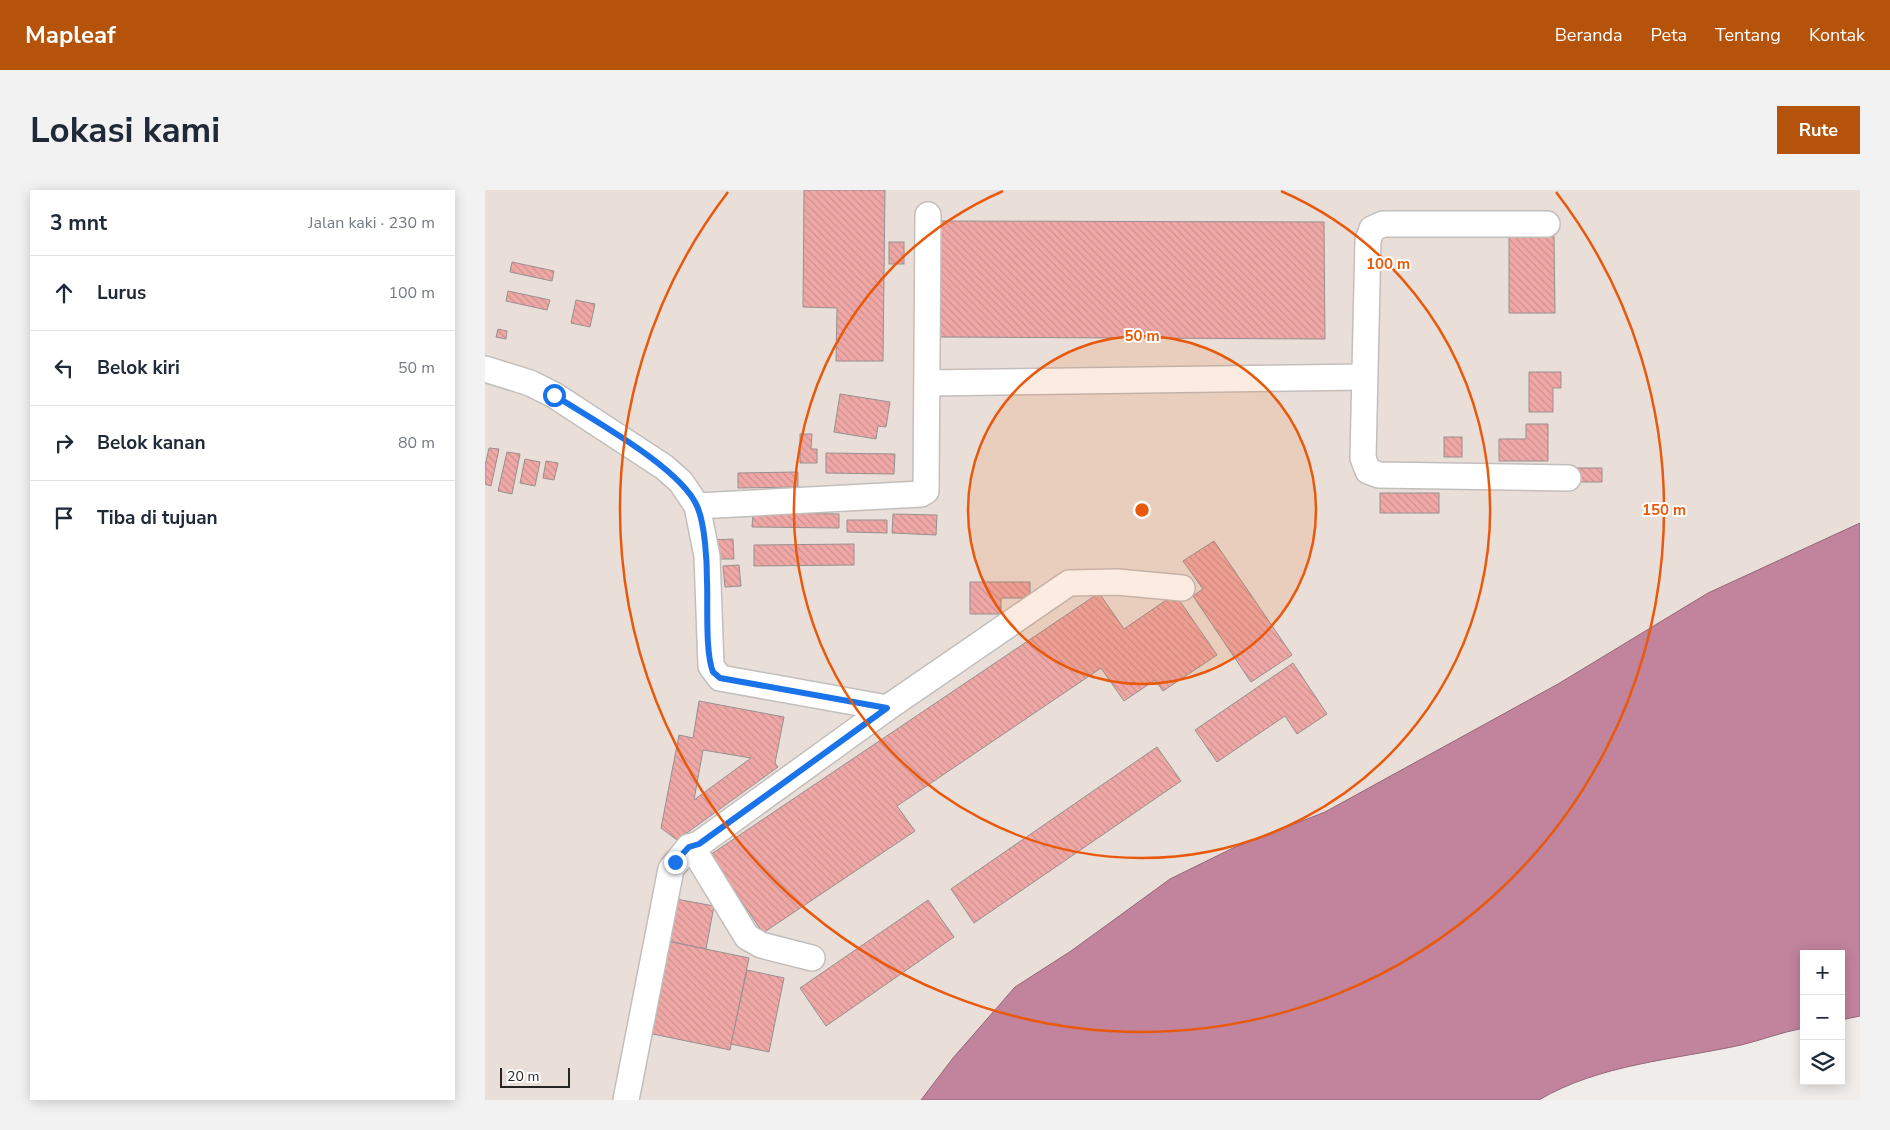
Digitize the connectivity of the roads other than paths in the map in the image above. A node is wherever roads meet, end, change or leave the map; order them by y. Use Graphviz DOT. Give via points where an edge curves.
graph roads {
  1 [pos="928,215"];
  2 [pos="1547,224"];
  3 [pos="485,369"];
  4 [pos="1364,377"];
  5 [pos="928,383"];
  6 [pos="1568,478"];
  7 [pos="697,506"];
  8 [pos="1183,588"];
  9 [pos="887,708"];
  10 [pos="689,847"];
  11 [pos="812,958"];
  12 [pos="626,1100"];
  1 -- 5 [label="lane"];
  2 -- 4 [label="lane" via="1383,224 1372,229 1368,240"];
  3 -- 7 [label="lane" via="530,383 562,400 664,467 681,482"];
  4 -- 5 [label="lane"];
  4 -- 6 [label="lane" via="1363,458 1367,471 1379,475"];
  5 -- 7 [label="lane" via="928,484 921,494"];
  7 -- 9 [label="lane" via="707,556 713,672 720,678"];
  8 -- 9 [label="lane" via="1117,582 1069,583"];
  9 -- 10 [label="lane" via="699,844"];
  10 -- 11 [label="lane" via="747,937 761,945"];
  10 -- 12 [label="lane" via="671,869"];
}
